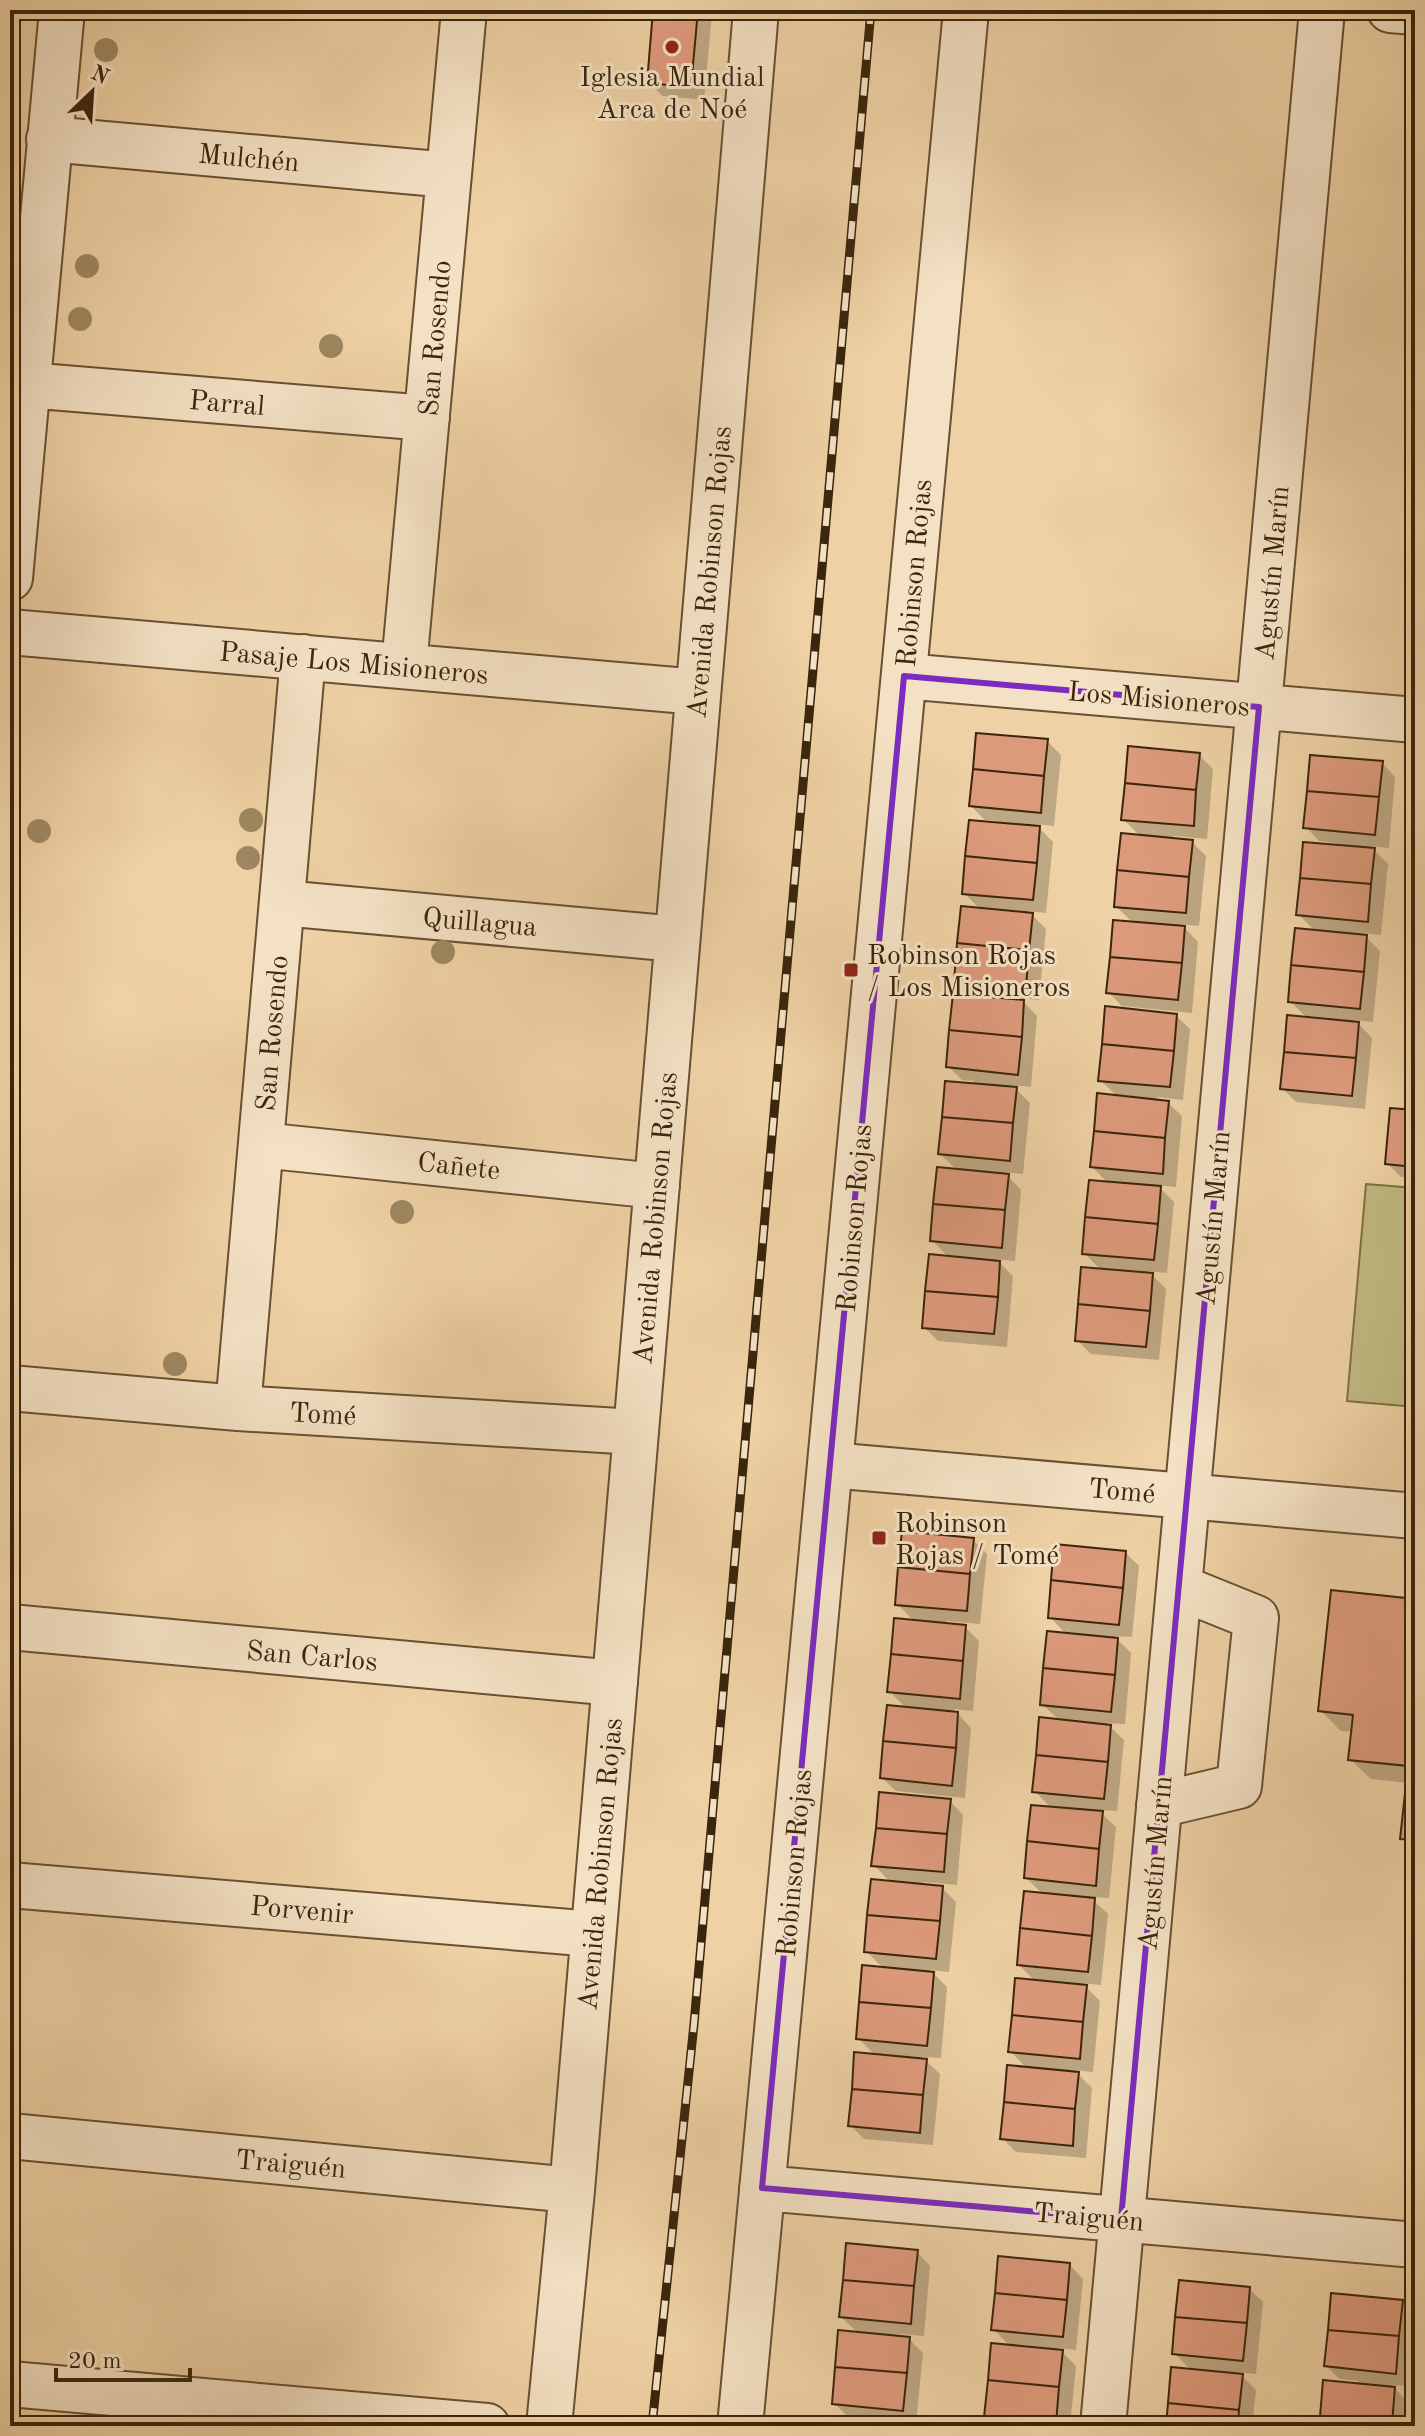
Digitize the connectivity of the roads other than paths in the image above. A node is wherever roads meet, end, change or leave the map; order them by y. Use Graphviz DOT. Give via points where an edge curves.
graph roads {
  1 [pos="62,10"];
  2 [pos="464,10"];
  3 [pos="756,10"];
  4 [pos="966,10"];
  5 [pos="1322,10"];
  6 [pos="1390,10"];
  7 [pos="1415,12"];
  8 [pos="49,139"];
  9 [pos="449,175"];
  10 [pos="27,385"];
  11 [pos="427,418"];
  12 [pos="10,578"];
  13 [pos="10,632"];
  14 [pos="303,657"];
  15 [pos="404,666"];
  16 [pos="904,676"];
  17 [pos="698,692"];
  18 [pos="1259,707"];
  19 [pos="1415,720"];
  20 [pos="282,903"];
  21 [pos="677,939"];
  22 [pos="261,1145"];
  23 [pos="657,1186"];
  24 [pos="10,1388"];
  25 [pos="238,1408"];
  26 [pos="636,1432"];
  27 [pos="830,1465"];
  28 [pos="1188,1496"];
  29 [pos="1415,1516"];
  30 [pos="1179,1587"];
  31 [pos="10,1627"];
  32 [pos="615,1683"];
  33 [pos="1159,1805"];
  34 [pos="10,1885"];
  35 [pos="593,1934"];
  36 [pos="10,2136"];
  37 [pos="762,2188"];
  38 [pos="572,2190"];
  39 [pos="1121,2219"];
  40 [pos="1415,2245"];
  41 [pos="10,2384"];
  42 [pos="250,2416"];
  43 [pos="487,2426"];
  44 [pos="549,2426"];
  45 [pos="740,2426"];
  46 [pos="1103,2426"];
  1 -- 8 [label="street"];
  2 -- 9 [label="street, San Rosendo"];
  3 -- 17 [label="street, Avenida Robinson Rojas"];
  4 -- 16 [label="street, Robinson Rojas"];
  5 -- 18 [label="street, Agustín Marín"];
  6 -- 7 [label="street"];
  8 -- 9 [label="street, Mulchén"];
  8 -- 10 [label="street"];
  9 -- 11 [label="street, San Rosendo"];
  10 -- 11 [label="street, Parral"];
  10 -- 12 [label="street"];
  11 -- 15 [label="street, San Rosendo"];
  13 -- 14 [label="street, Pasaje Los Misioneros"];
  14 -- 15 [label="street, Pasaje Los Misioneros"];
  14 -- 20 [label="street, San Rosendo"];
  15 -- 17 [label="street, Pasaje Los Misioneros"];
  16 -- 18 [label="street, Los Misioneros"];
  16 -- 27 [label="street, Robinson Rojas"];
  17 -- 21 [label="street, Avenida Robinson Rojas"];
  18 -- 19 [label="street, Los Misioneros"];
  18 -- 28 [label="street, Agustín Marín"];
  20 -- 21 [label="street, Quillagua"];
  20 -- 22 [label="street, San Rosendo"];
  21 -- 23 [label="street, Avenida Robinson Rojas"];
  22 -- 23 [label="street, Cañete"];
  22 -- 25 [label="street, San Rosendo"];
  23 -- 26 [label="street, Avenida Robinson Rojas"];
  24 -- 25 [label="street, Tomé"];
  25 -- 26 [label="street, Tomé"];
  26 -- 32 [label="street, Avenida Robinson Rojas"];
  27 -- 28 [label="street, Tomé"];
  27 -- 37 [label="street, Robinson Rojas"];
  28 -- 29 [label="street, Tomé"];
  28 -- 30 [label="street, Agustín Marín"];
  30 -- 33 [label="street, Agustín Marín"];
  30 -- 33 [label="street" via="1256,1618 1239,1786"];
  31 -- 32 [label="street, San Carlos"];
  32 -- 35 [label="street, Avenida Robinson Rojas"];
  33 -- 39 [label="street, Agustín Marín"];
  34 -- 35 [label="street, Porvenir"];
  35 -- 38 [label="street, Avenida Robinson Rojas"];
  36 -- 38 [label="street, Traiguén"];
  37 -- 39 [label="street, Traiguén"];
  37 -- 45 [label="street, Robinson Rojas"];
  38 -- 44 [label="street, Avenida Robinson Rojas"];
  39 -- 40 [label="street, Traiguén"];
  39 -- 46 [label="street, Agustín Marín"];
  41 -- 42 [label="street"];
  42 -- 43 [label="street"];
}
